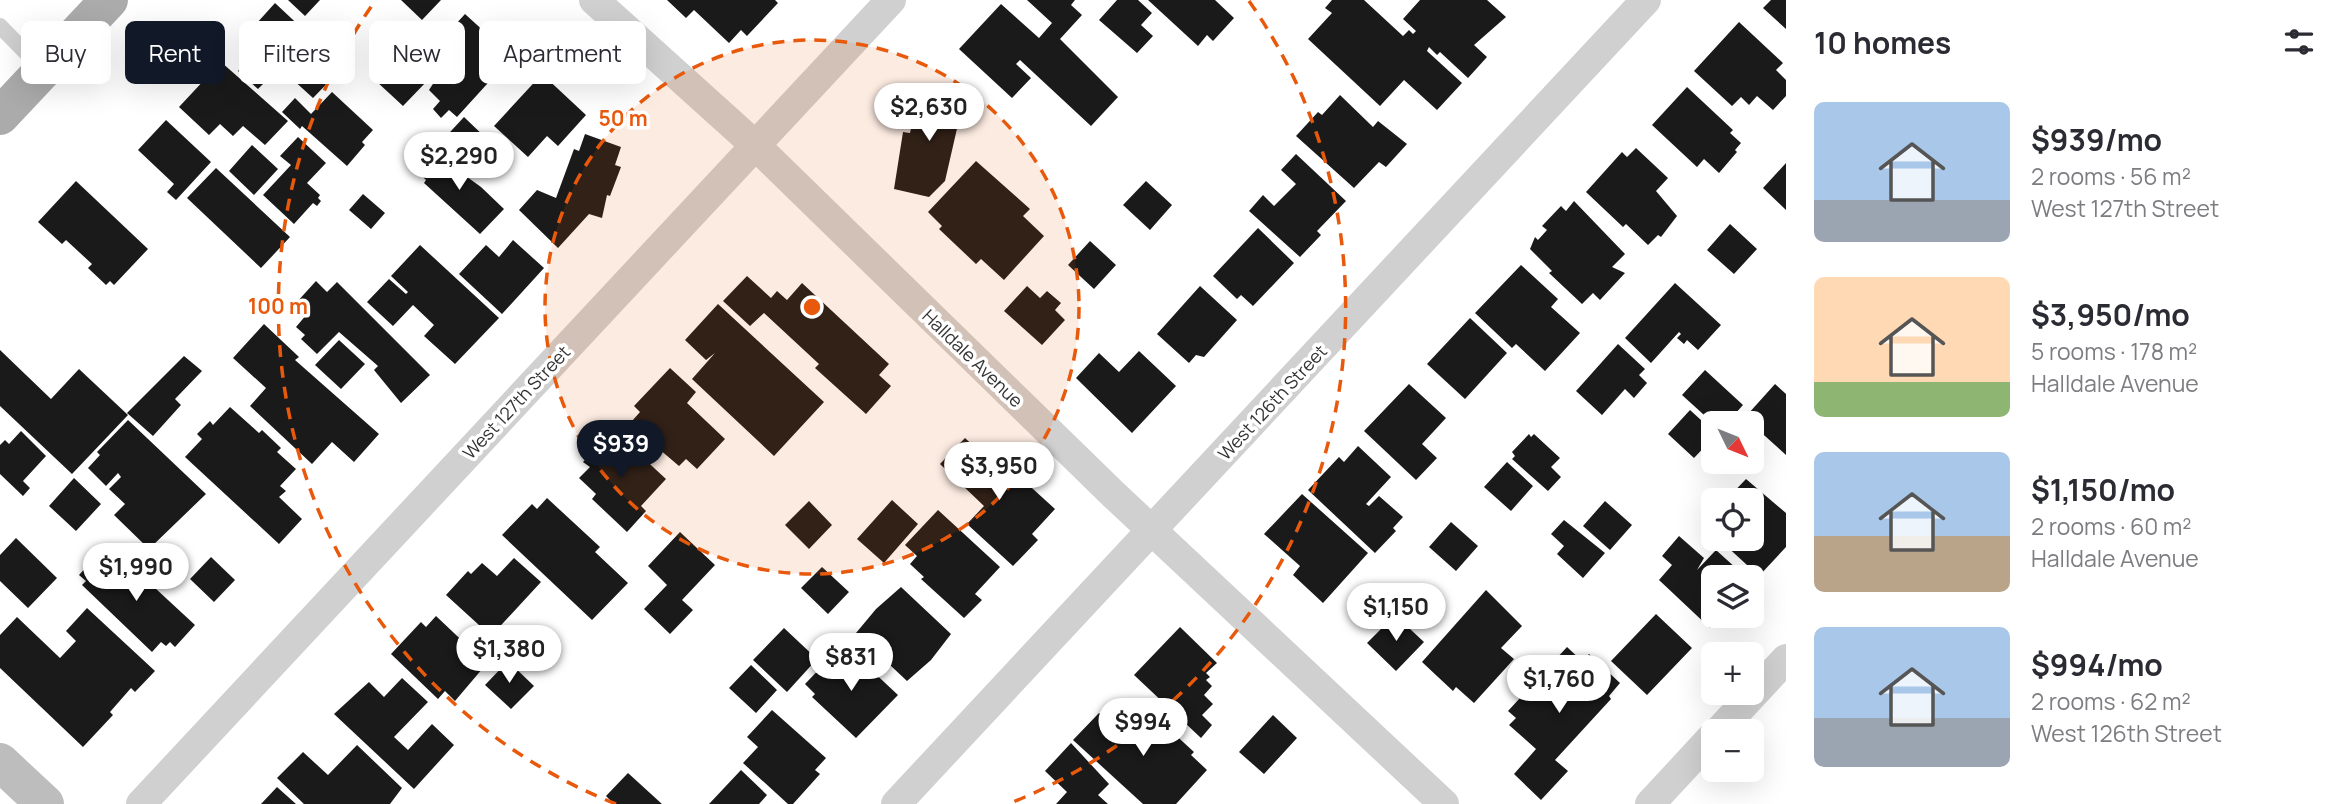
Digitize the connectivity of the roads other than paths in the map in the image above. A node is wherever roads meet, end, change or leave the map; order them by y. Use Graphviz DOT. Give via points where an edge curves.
graph roads {
  1 [pos="109,0"];
  2 [pos="594,0"];
  3 [pos="891,0"];
  4 [pos="1646,0"];
  5 [pos="89,21"];
  6 [pos="0,26"];
  7 [pos="21,47"];
  8 [pos="30,84"];
  9 [pos="0,116"];
  10 [pos="755,145"];
  11 [pos="1152,531"];
  12 [pos="1786,659"];
  13 [pos="1730,719"];
  14 [pos="1701,749"];
  15 [pos="0,762"];
  16 [pos="45,804"];
  17 [pos="141,804"];
  18 [pos="897,804"];
  19 [pos="1444,804"];
  20 [pos="1650,804"];
  1 -- 5 [label="main road"];
  2 -- 10 [label="street, Halldale Avenue"];
  3 -- 10 [label="street, West 127th Street"];
  4 -- 11 [label="street, West 126th Street"];
  6 -- 7 [label="lane"];
  8 -- 9 [label="main road"];
  10 -- 11 [label="street, Halldale Avenue"];
  10 -- 17 [label="street, West 127th Street"];
  11 -- 18 [label="street, West 126th Street"];
  11 -- 19 [label="street, Halldale Avenue"];
  12 -- 13 [label="street"];
  14 -- 20 [label="street"];
  15 -- 16 [label="main road"];
}
